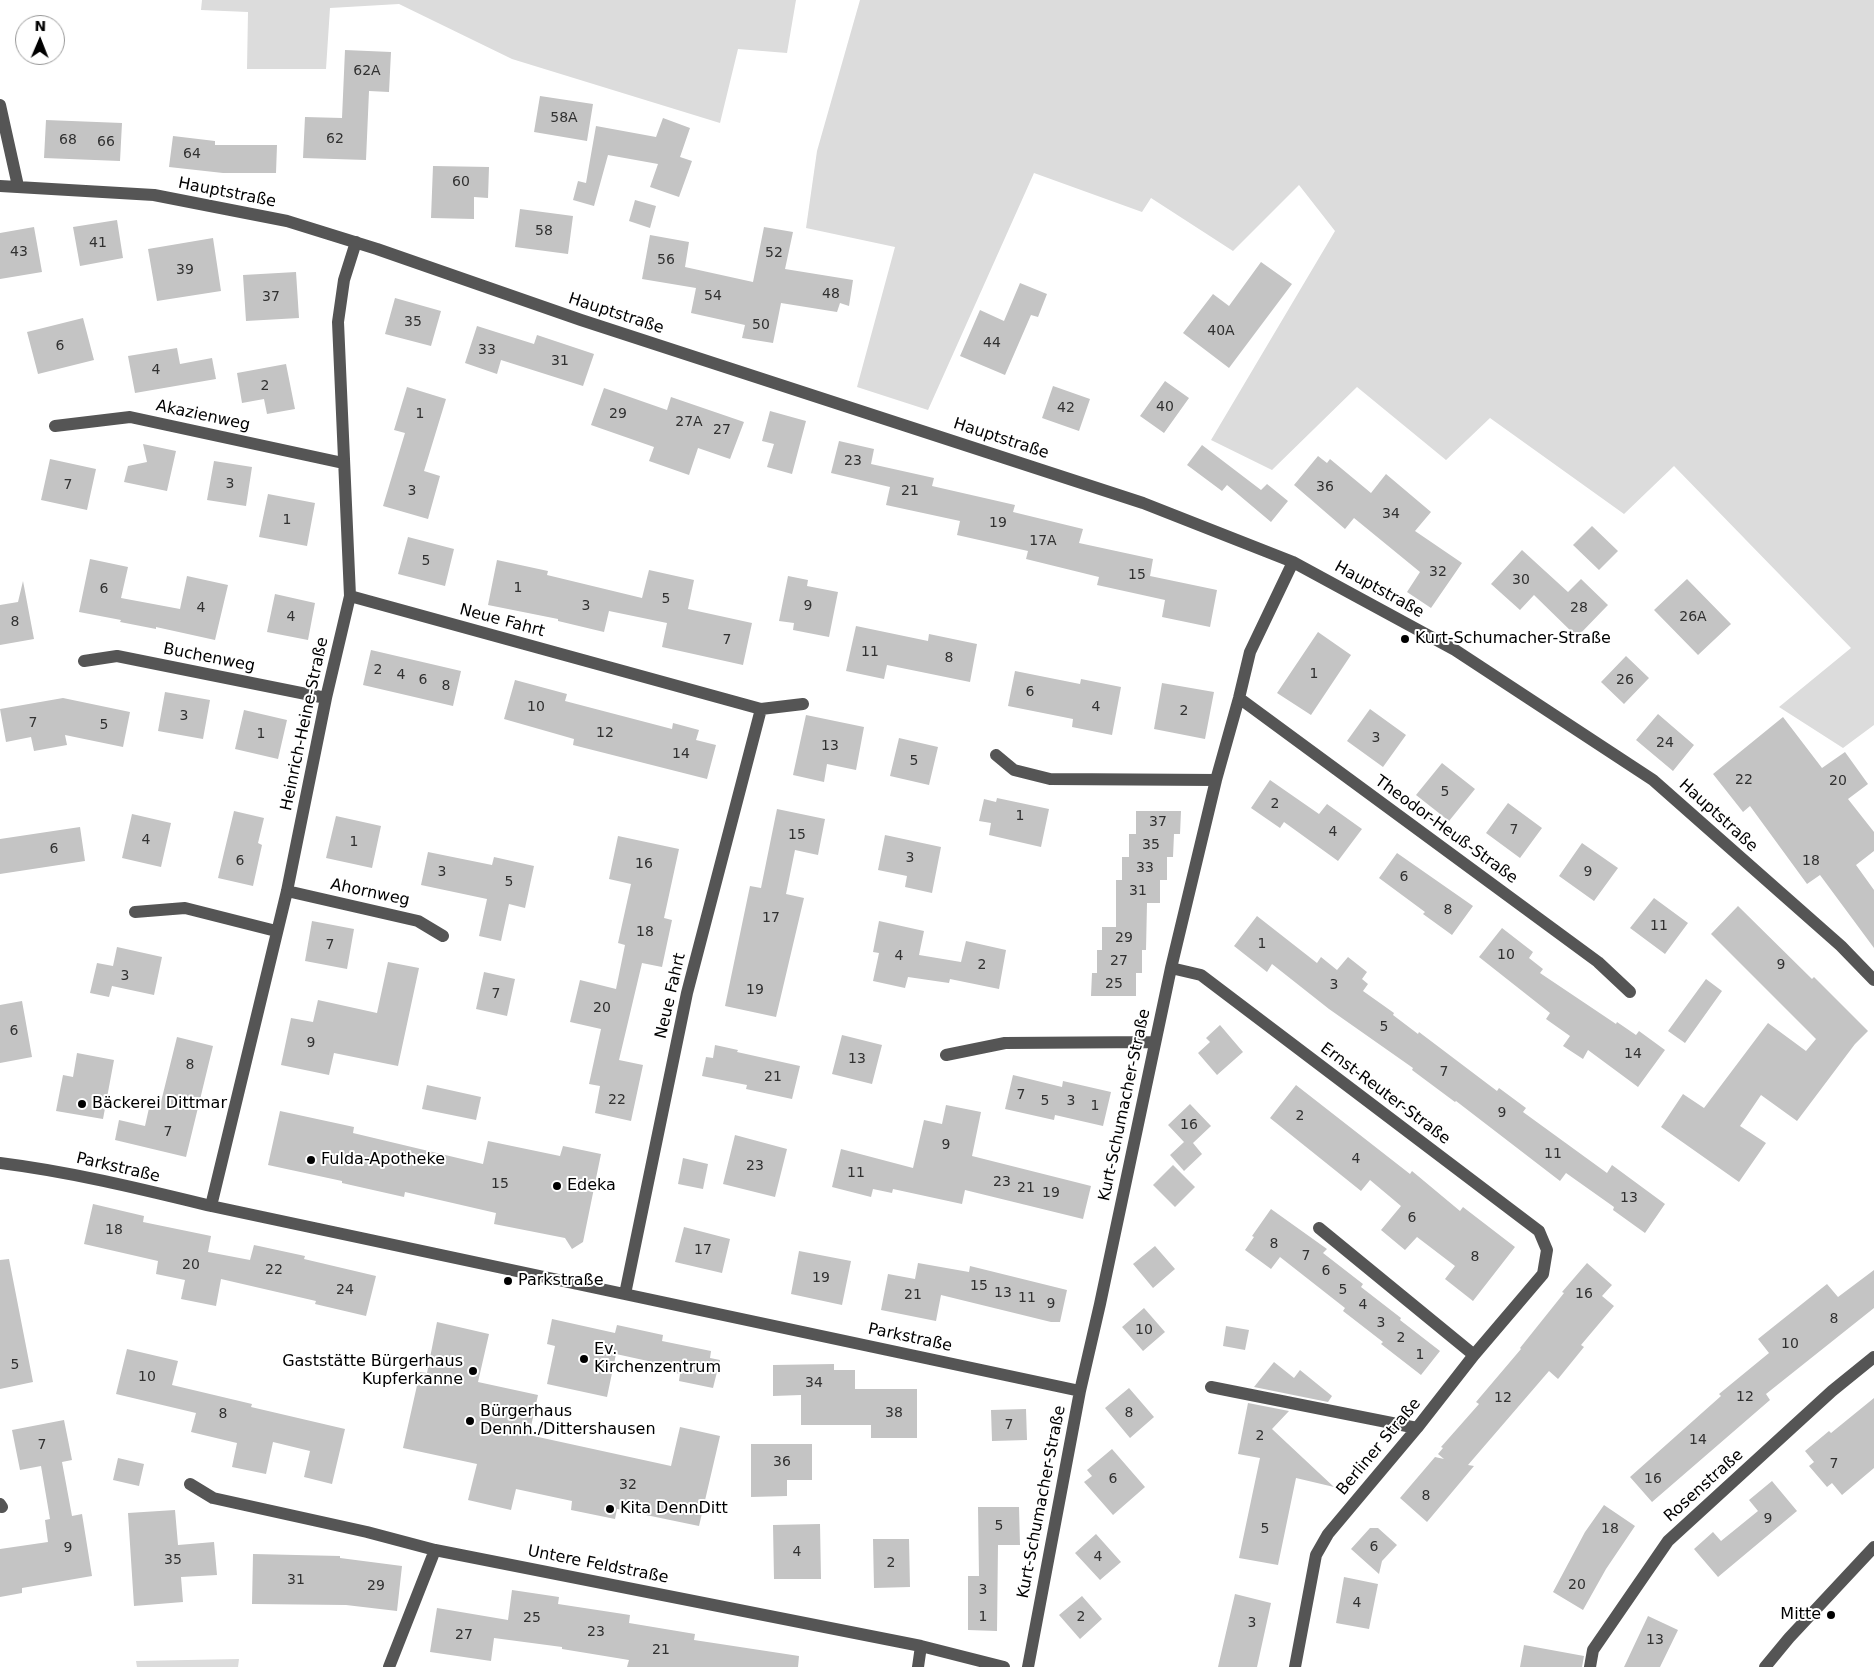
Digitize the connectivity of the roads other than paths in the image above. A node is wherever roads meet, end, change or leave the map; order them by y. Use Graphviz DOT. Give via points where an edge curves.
graph roads {
  1 [pos="0,106"];
  2 [pos="0,186"];
  3 [pos="18,186"];
  4 [pos="356,242"];
  5 [pos="54,426"];
  6 [pos="343,463"];
  7 [pos="1293,562"];
  8 [pos="350,596"];
  9 [pos="84,660"];
  10 [pos="326,698"];
  11 [pos="1239,698"];
  12 [pos="803,704"];
  13 [pos="761,709"];
  14 [pos="996,755"];
  15 [pos="1216,780"];
  16 [pos="286,891"];
  17 [pos="136,912"];
  18 [pos="276,931"];
  19 [pos="444,936"];
  20 [pos="1171,968"];
  21 [pos="1874,980"];
  22 [pos="1630,992"];
  23 [pos="1154,1042"];
  24 [pos="946,1055"];
  25 [pos="0,1162"];
  26 [pos="211,1206"];
  27 [pos="1319,1228"];
  28 [pos="1543,1274"];
  29 [pos="625,1294"];
  30 [pos="1474,1355"];
  31 [pos="1874,1357"];
  32 [pos="1211,1387"];
  33 [pos="1080,1391"];
  34 [pos="1417,1428"];
  35 [pos="190,1484"];
  36 [pos="1874,1547"];
  37 [pos="435,1550"];
  38 [pos="921,1646"];
  39 [pos="389,1667"];
  40 [pos="918,1667"];
  41 [pos="1004,1667"];
  42 [pos="1028,1667"];
  43 [pos="1294,1667"];
  44 [pos="1590,1667"];
  45 [pos="1765,1667"];
  1 -- 3 [label="street"];
  2 -- 3 [label="street, Hauptstraße"];
  3 -- 4 [label="street, Hauptstraße" via="154,195 287,221"];
  4 -- 6 [label="street, Heinrich-Heine-Straße" via="344,280 338,322"];
  4 -- 7 [label="street, Hauptstraße" via="581,320 1143,502"];
  5 -- 6 [label="street, Akazienweg" via="130,417"];
  6 -- 8 [label="street, Heinrich-Heine-Straße"];
  7 -- 11 [label="street, Kurt-Schumacher-Straße" via="1250,652"];
  7 -- 21 [label="street, Hauptstraße" via="1455,650 1653,780"];
  8 -- 10 [label="street, Heinrich-Heine-Straße"];
  8 -- 13 [label="street, Neue Fahrt"];
  9 -- 10 [label="street, Buchenweg" via="117,656"];
  10 -- 16 [label="street, Heinrich-Heine-Straße"];
  11 -- 15 [label="street, Kurt-Schumacher-Straße"];
  11 -- 22 [label="street, Theodor-Heuß-Straße" via="1598,962"];
  12 -- 13 [label="street, Neue Fahrt"];
  13 -- 29 [label="street, Neue Fahrt" via="687,993"];
  14 -- 15 [label="street" via="1014,770 1050,779"];
  15 -- 20 [label="street, Kurt-Schumacher-Straße"];
  16 -- 18 [label="street, Heinrich-Heine-Straße"];
  16 -- 19 [label="street, Ahornweg" via="418,920"];
  17 -- 18 [label="street" via="184,908"];
  18 -- 26 [label="street, Heinrich-Heine-Straße"];
  20 -- 23 [label="street, Kurt-Schumacher-Straße"];
  20 -- 28 [label="street, Ernst-Reuter-Straße" via="1201,975 1539,1232 1547,1250"];
  23 -- 24 [label="street" via="1006,1043"];
  23 -- 33 [label="street, Kurt-Schumacher-Straße"];
  25 -- 26 [label="street, Parkstraße" via="65,1172"];
  26 -- 29 [label="street, Parkstraße"];
  27 -- 30 [label="street"];
  28 -- 30 [label="street, Berliner Straße"];
  29 -- 33 [label="street, Parkstraße"];
  30 -- 34 [label="street, Berliner Straße"];
  31 -- 44 [label="street, Rosenstraße" via="1832,1391 1668,1541 1593,1650"];
  32 -- 34 [label="street"];
  33 -- 42 [label="street, Kurt-Schumacher-Straße"];
  34 -- 43 [label="street, Berliner Straße" via="1328,1534 1316,1555"];
  35 -- 37 [label="street, Untere Feldstraße" via="213,1498"];
  36 -- 45 [label="street"];
  37 -- 38 [label="street, Untere Feldstraße"];
  37 -- 39 [label="street"];
  38 -- 40 [label="street"];
  38 -- 41 [label="street, Untere Feldstraße"];
}
